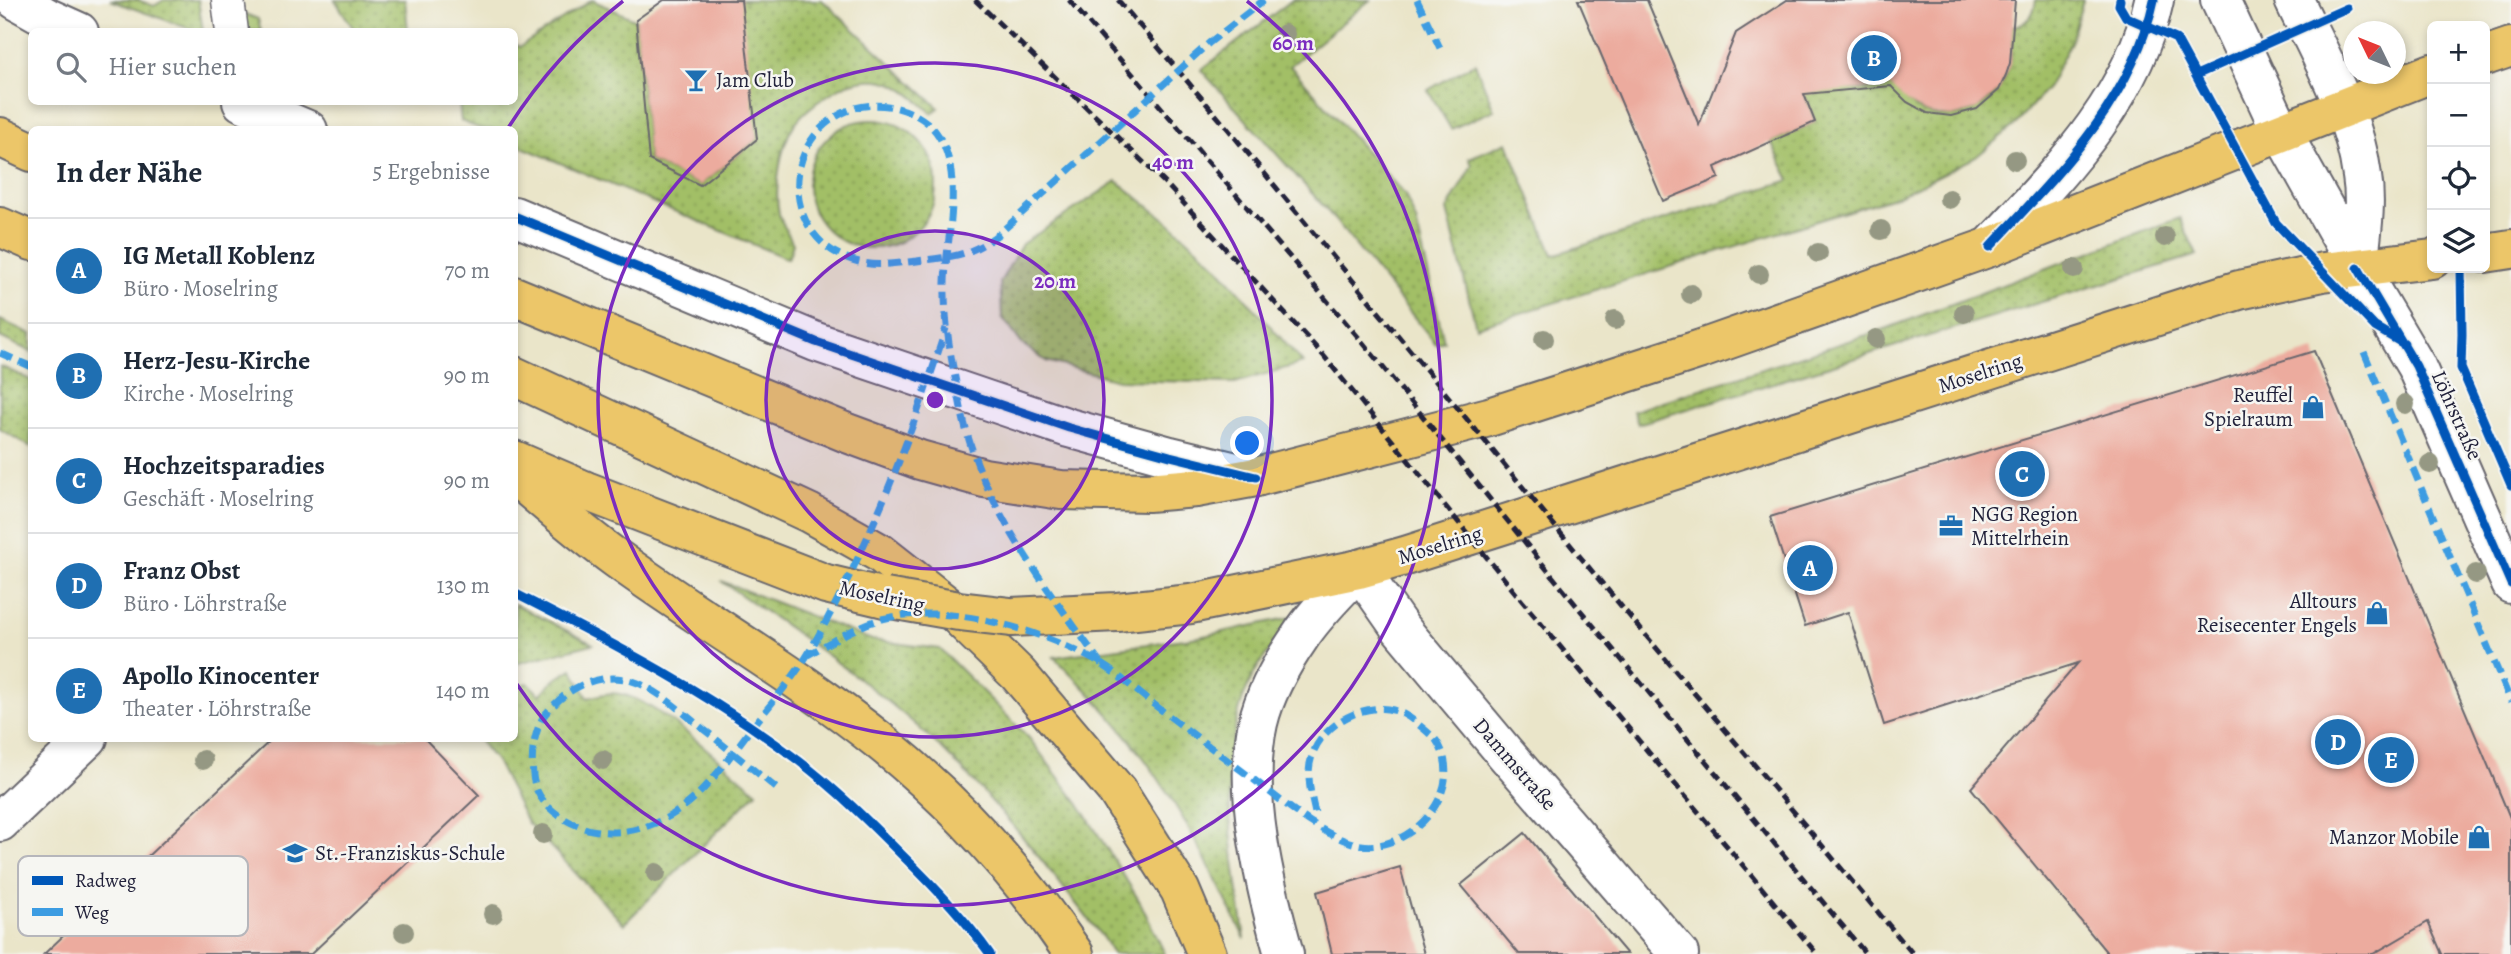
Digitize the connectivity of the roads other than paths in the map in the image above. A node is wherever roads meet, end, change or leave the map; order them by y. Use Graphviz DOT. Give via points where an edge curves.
graph roads {
  1 [pos="16,0"];
  2 [pos="228,0"];
  3 [pos="2154,0"];
  4 [pos="2220,0"];
  5 [pos="2294,0"];
  6 [pos="70,28"];
  7 [pos="232,28"];
  8 [pos="2511,47"];
  9 [pos="2490,54"];
  10 [pos="2427,75"];
  11 [pos="249,105"];
  12 [pos="2344,106"];
  13 [pos="298,126"];
  14 [pos="2281,131"];
  15 [pos="0,137"];
  16 [pos="28,150"];
  17 [pos="518,218"];
  18 [pos="0,227"];
  19 [pos="28,239"];
  20 [pos="1990,247"];
  21 [pos="2511,249"];
  22 [pos="2490,252"];
  23 [pos="2427,260"];
  24 [pos="2358,268"];
  25 [pos="518,298"];
  26 [pos="518,378"];
  27 [pos="518,462"];
  28 [pos="1256,477"];
  29 [pos="518,478"];
  30 [pos="1359,569"];
  31 [pos="2511,584"];
  32 [pos="84,742"];
  33 [pos="0,822"];
  34 [pos="1074,954"];
  35 [pos="1208,954"];
  36 [pos="1284,954"];
  37 [pos="1679,954"];
  1 -- 6 [label="street"];
  2 -- 7 [label="lane"];
  3 -- 20 [label="street" via="2136,53 2109,107 2057,174"];
  4 -- 14 [label="street, Löhrstraße"];
  5 -- 12 [label="street"];
  8 -- 9 [label="main road"];
  10 -- 12 [label="main road"];
  11 -- 13 [label="street"];
  12 -- 14 [label="main road"];
  12 -- 24 [label="street" via="2363,178"];
  14 -- 20 [label="main road"];
  14 -- 24 [label="street, Löhrstraße"];
  15 -- 16 [label="main road"];
  17 -- 28 [label="street" via="816,342 1069,428"];
  18 -- 19 [label="main road"];
  20 -- 28 [label="main road" via="1701,349 1489,417"];
  21 -- 22 [label="main road"];
  23 -- 24 [label="main road, Moselring"];
  24 -- 30 [label="main road, Moselring" via="2239,290"];
  24 -- 31 [label="street, Löhrstraße" via="2416,366"];
  25 -- 28 [label="main road" via="847,433 984,478 1060,490 1148,492"];
  26 -- 35 [label="main road" via="809,513 880,553 951,609 1018,674 1116,791 1180,890"];
  27 -- 30 [label="main road, Moselring, bridge" via="826,584 959,611 1011,617 1117,612 1191,604"];
  29 -- 34 [label="main road" via="619,560 882,743 962,815 1027,890"];
  30 -- 36 [label="street" via="1300,635 1258,723 1254,776 1257,832 1265,886"];
  30 -- 37 [label="street, Dammstraße" via="1401,629"];
  32 -- 33 [label="street"];
}
